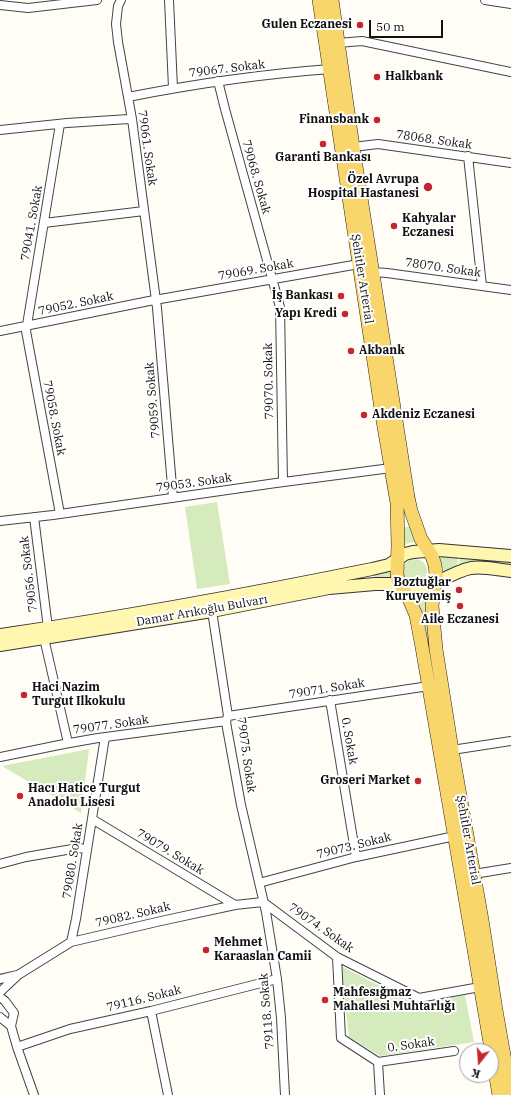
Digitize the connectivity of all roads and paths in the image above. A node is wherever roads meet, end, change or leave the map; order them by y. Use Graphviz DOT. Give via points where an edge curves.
graph roads {
  1 [pos="97,0"];
  2 [pos="121,0"];
  3 [pos="169,0"];
  4 [pos="320,0"];
  5 [pos="332,0"];
  6 [pos="485,0"];
  7 [pos="30,4"];
  8 [pos="511,4"];
  9 [pos="0,6"];
  10 [pos="338,42"];
  11 [pos="330,69"];
  12 [pos="511,72"];
  13 [pos="218,81"];
  14 [pos="173,88"];
  15 [pos="128,96"];
  16 [pos="132,120"];
  17 [pos="60,124"];
  18 [pos="0,130"];
  19 [pos="353,147"];
  20 [pos="468,156"];
  21 [pos="511,163"];
  22 [pos="144,211"];
  23 [pos="44,223"];
  24 [pos="359,264"];
  25 [pos="372,272"];
  26 [pos="272,279"];
  27 [pos="482,286"];
  28 [pos="511,290"];
  29 [pos="156,300"];
  30 [pos="27,326"];
  31 [pos="0,331"];
  32 [pos="391,468"];
  33 [pos="283,482"];
  34 [pos="173,498"];
  35 [pos="60,514"];
  36 [pos="34,517"];
  37 [pos="0,521"];
  38 [pos="428,550"];
  39 [pos="511,556"];
  40 [pos="398,559"];
  41 [pos="511,571"];
  42 [pos="435,584"];
  43 [pos="404,589"];
  44 [pos="212,611"];
  45 [pos="46,633"];
  46 [pos="0,634"];
  47 [pos="0,645"];
  48 [pos="429,686"];
  49 [pos="330,700"];
  50 [pos="227,718"];
  51 [pos="105,737"];
  52 [pos="511,741"];
  53 [pos="68,743"];
  54 [pos="452,750"];
  55 [pos="0,757"];
  56 [pos="92,819"];
  57 [pos="455,836"];
  58 [pos="87,849"];
  59 [pos="356,857"];
  60 [pos="0,864"];
  61 [pos="511,868"];
  62 [pos="474,874"];
  63 [pos="259,883"];
  64 [pos="263,902"];
  65 [pos="235,905"];
  66 [pos="71,942"];
  67 [pos="337,956"];
  68 [pos="18,975"];
  69 [pos="0,979"];
  70 [pos="277,979"];
  71 [pos="480,987"];
  72 [pos="0,992"];
  73 [pos="0,997"];
  74 [pos="151,1011"];
  75 [pos="0,1017"];
  76 [pos="11,1026"];
  77 [pos="17,1047"];
  78 [pos="454,1051"];
  79 [pos="378,1062"];
  80 [pos="509,1074"];
  81 [pos="34,1095"];
  82 [pos="168,1095"];
  83 [pos="285,1095"];
  84 [pos="380,1095"];
  85 [pos="499,1095"];
  86 [pos="511,1095"];
  1 -- 7 [label="street"];
  2 -- 15 [label="street, 79061. Sokak" via="116,24"];
  3 -- 14 [label="street"];
  4 -- 11 [label="main road, Şehitler Arterial"];
  5 -- 10 [label="main road, Şehitler Arterial"];
  6 -- 8 [label="street"];
  7 -- 9 [label="street"];
  10 -- 12 [label="street" via="362,41"];
  10 -- 19 [label="main road, Şehitler Arterial"];
  11 -- 13 [label="street, 79067. Sokak"];
  11 -- 24 [label="main road, Şehitler Arterial"];
  13 -- 14 [label="street, 79067. Sokak"];
  13 -- 26 [label="street, 79068. Sokak"];
  14 -- 15 [label="street, 79067. Sokak"];
  15 -- 16 [label="street, 79061. Sokak"];
  16 -- 17 [label="street"];
  16 -- 22 [label="street, 79061. Sokak"];
  17 -- 18 [label="street"];
  17 -- 23 [label="street, 79041. Sokak"];
  19 -- 20 [label="street, 78068. Sokak" via="378,144"];
  19 -- 25 [label="main road, Şehitler Arterial"];
  20 -- 21 [label="street, 78068. Sokak"];
  20 -- 27 [label="street"];
  22 -- 23 [label="street"];
  22 -- 29 [label="street, 79061. Sokak"];
  23 -- 30 [label="street, 79041. Sokak"];
  24 -- 26 [label="street, 79069. Sokak"];
  24 -- 32 [label="main road, Şehitler Arterial"];
  25 -- 27 [label="street, 78070. Sokak"];
  25 -- 38 [label="main road, Şehitler Arterial" via="408,497 421,539"];
  26 -- 29 [label="street, 79069. Sokak"];
  26 -- 33 [label="street, 79070. Sokak" via="280,307"];
  27 -- 28 [label="street, 78070. Sokak"];
  29 -- 30 [label="street, 79052. Sokak"];
  29 -- 34 [label="street, 79059. Sokak"];
  30 -- 31 [label="street, 79052. Sokak"];
  30 -- 35 [label="street, 79058. Sokak"];
  32 -- 33 [label="street, 79053. Sokak"];
  32 -- 40 [label="main road, Şehitler Arterial" via="398,513"];
  33 -- 34 [label="street, 79053. Sokak"];
  34 -- 35 [label="street, 79053. Sokak"];
  35 -- 36 [label="street, 79053. Sokak"];
  36 -- 37 [label="street, 79053. Sokak"];
  36 -- 45 [label="street, 79056. Sokak"];
  38 -- 39 [label="main road"];
  38 -- 40 [label="main road" via="405,554"];
  38 -- 42 [label="main road" via="435,565"];
  40 -- 43 [label="main road" via="398,580"];
  40 -- 45 [label="main road, Damar Arıkoğlu Bulvarı" via="389,565 335,577"];
  41 -- 42 [label="main road" via="472,568 459,571"];
  42 -- 43 [label="main road" via="419,591"];
  42 -- 54 [label="main road, Şehitler Arterial" via="432,606 436,649"];
  43 -- 44 [label="main road, Damar Arıkoğlu Bulvarı" via="391,584 329,588"];
  43 -- 48 [label="main road, Şehitler Arterial" via="416,615"];
  44 -- 45 [label="main road, Damar Arıkoğlu Bulvarı"];
  44 -- 50 [label="street, 79075. Sokak"];
  45 -- 46 [label="main road, Damar Arıkoğlu Bulvarı"];
  45 -- 47 [label="main road, Damar Arıkoğlu Bulvarı"];
  45 -- 53 [label="street, 79056. Sokak"];
  48 -- 49 [label="street, 79071. Sokak"];
  48 -- 57 [label="main road, Şehitler Arterial"];
  49 -- 50 [label="street, 79071. Sokak"];
  49 -- 59 [label="street, 0. Sokak"];
  50 -- 51 [label="street, 79077. Sokak"];
  50 -- 63 [label="street, 79075. Sokak" via="241,805"];
  51 -- 53 [label="street, 79077. Sokak"];
  51 -- 56 [label="street, 79080. Sokak"];
  52 -- 54 [label="street"];
  53 -- 55 [label="street, 79077. Sokak"];
  54 -- 62 [label="main road, Şehitler Arterial"];
  56 -- 58 [label="street, 79080. Sokak"];
  56 -- 65 [label="street, 79079. Sokak"];
  57 -- 59 [label="street, 79073. Sokak"];
  57 -- 71 [label="main road, Şehitler Arterial"];
  58 -- 60 [label="street" via="78,848"];
  58 -- 66 [label="street, 79080. Sokak"];
  59 -- 63 [label="street, 79073. Sokak"];
  61 -- 62 [label="street"];
  62 -- 80 [label="main road, Şehitler Arterial"];
  63 -- 64 [label="street, 79075. Sokak"];
  64 -- 65 [label="street, 79082. Sokak"];
  64 -- 67 [label="street, 79074. Sokak"];
  64 -- 70 [label="street, 79118. Sokak"];
  65 -- 66 [label="street, 79082. Sokak"];
  66 -- 68 [label="street, 79082. Sokak"];
  67 -- 71 [label="street, 79074. Sokak" via="419,998"];
  67 -- 79 [label="street, 0. Sokak" via="340,1038"];
  68 -- 69 [label="street"];
  68 -- 72 [label="street"];
  70 -- 74 [label="street, 79116. Sokak"];
  70 -- 83 [label="street, 79118. Sokak"];
  71 -- 85 [label="main road, Şehitler Arterial"];
  73 -- 76 [label="street" via="14,1013"];
  74 -- 77 [label="street, 79116. Sokak" via="70,1029"];
  74 -- 82 [label="street"];
  75 -- 76 [label="street"];
  76 -- 77 [label="street"];
  77 -- 81 [label="street"];
  78 -- 79 [label="street, 0. Sokak"];
  79 -- 84 [label="street"];
  80 -- 86 [label="main road, Şehitler Arterial"];
}
